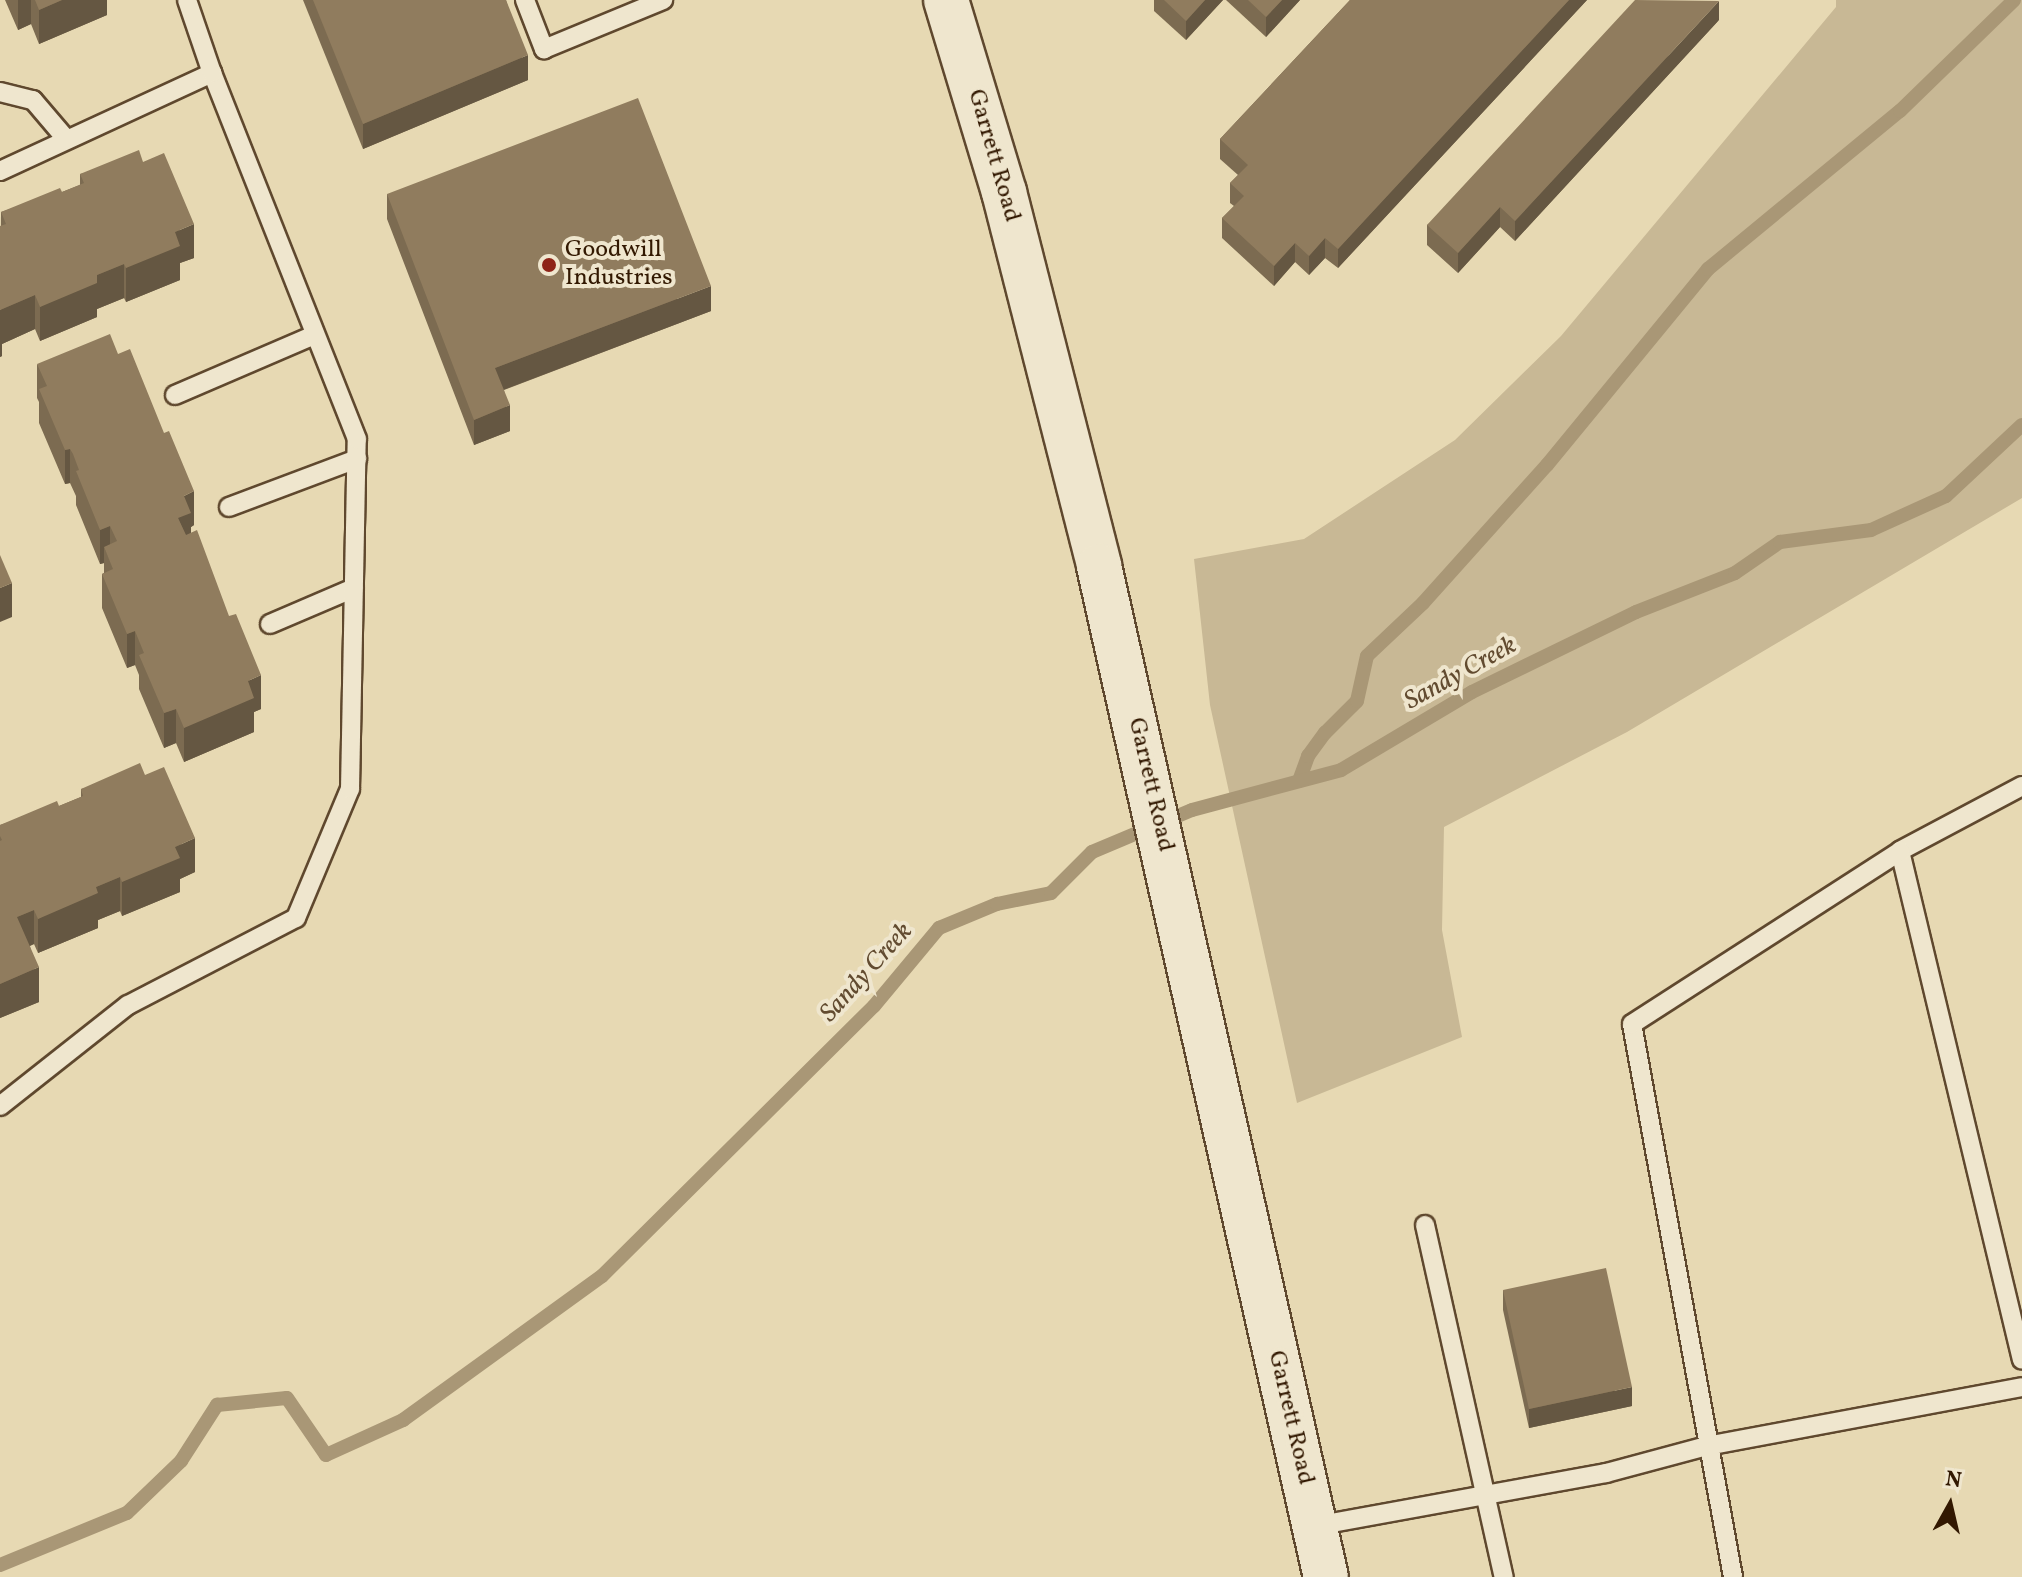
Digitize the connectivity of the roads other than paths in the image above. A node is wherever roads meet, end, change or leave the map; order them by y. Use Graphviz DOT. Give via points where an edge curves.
graph roads {
  1 [pos="187,0"];
  2 [pos="525,0"];
  3 [pos="663,0"];
  4 [pos="946,0"];
  5 [pos="212,73"];
  6 [pos="0,92"];
  7 [pos="67,140"];
  8 [pos="0,171"];
  9 [pos="314,335"];
  10 [pos="175,395"];
  11 [pos="357,459"];
  12 [pos="229,507"];
  13 [pos="354,588"];
  14 [pos="270,624"];
  15 [pos="2022,786"];
  16 [pos="1900,851"];
  17 [pos="0,1106"];
  18 [pos="1425,1225"];
  19 [pos="2022,1360"];
  20 [pos="2022,1387"];
  21 [pos="1707,1446"];
  22 [pos="1487,1494"];
  23 [pos="1315,1526"];
  24 [pos="1326,1577"];
  25 [pos="1504,1577"];
  26 [pos="1733,1577"];
  1 -- 5 [label="lane"];
  2 -- 3 [label="lane" via="544,49"];
  4 -- 23 [label="street, Garrett Road" via="1004,192 1139,731"];
  5 -- 7 [label="lane"];
  5 -- 9 [label="lane"];
  6 -- 7 [label="lane" via="33,100"];
  7 -- 8 [label="lane"];
  9 -- 10 [label="lane"];
  9 -- 11 [label="lane" via="357,439"];
  11 -- 12 [label="lane"];
  11 -- 13 [label="lane"];
  13 -- 14 [label="lane"];
  13 -- 17 [label="lane" via="350,789 296,918 128,1005"];
  15 -- 16 [label="lane"];
  16 -- 19 [label="lane"];
  16 -- 21 [label="lane" via="1632,1024"];
  18 -- 22 [label="lane"];
  20 -- 21 [label="lane"];
  21 -- 22 [label="lane" via="1606,1473"];
  21 -- 26 [label="lane"];
  22 -- 23 [label="lane"];
  22 -- 25 [label="lane"];
  23 -- 24 [label="street, Garrett Road"];
}
